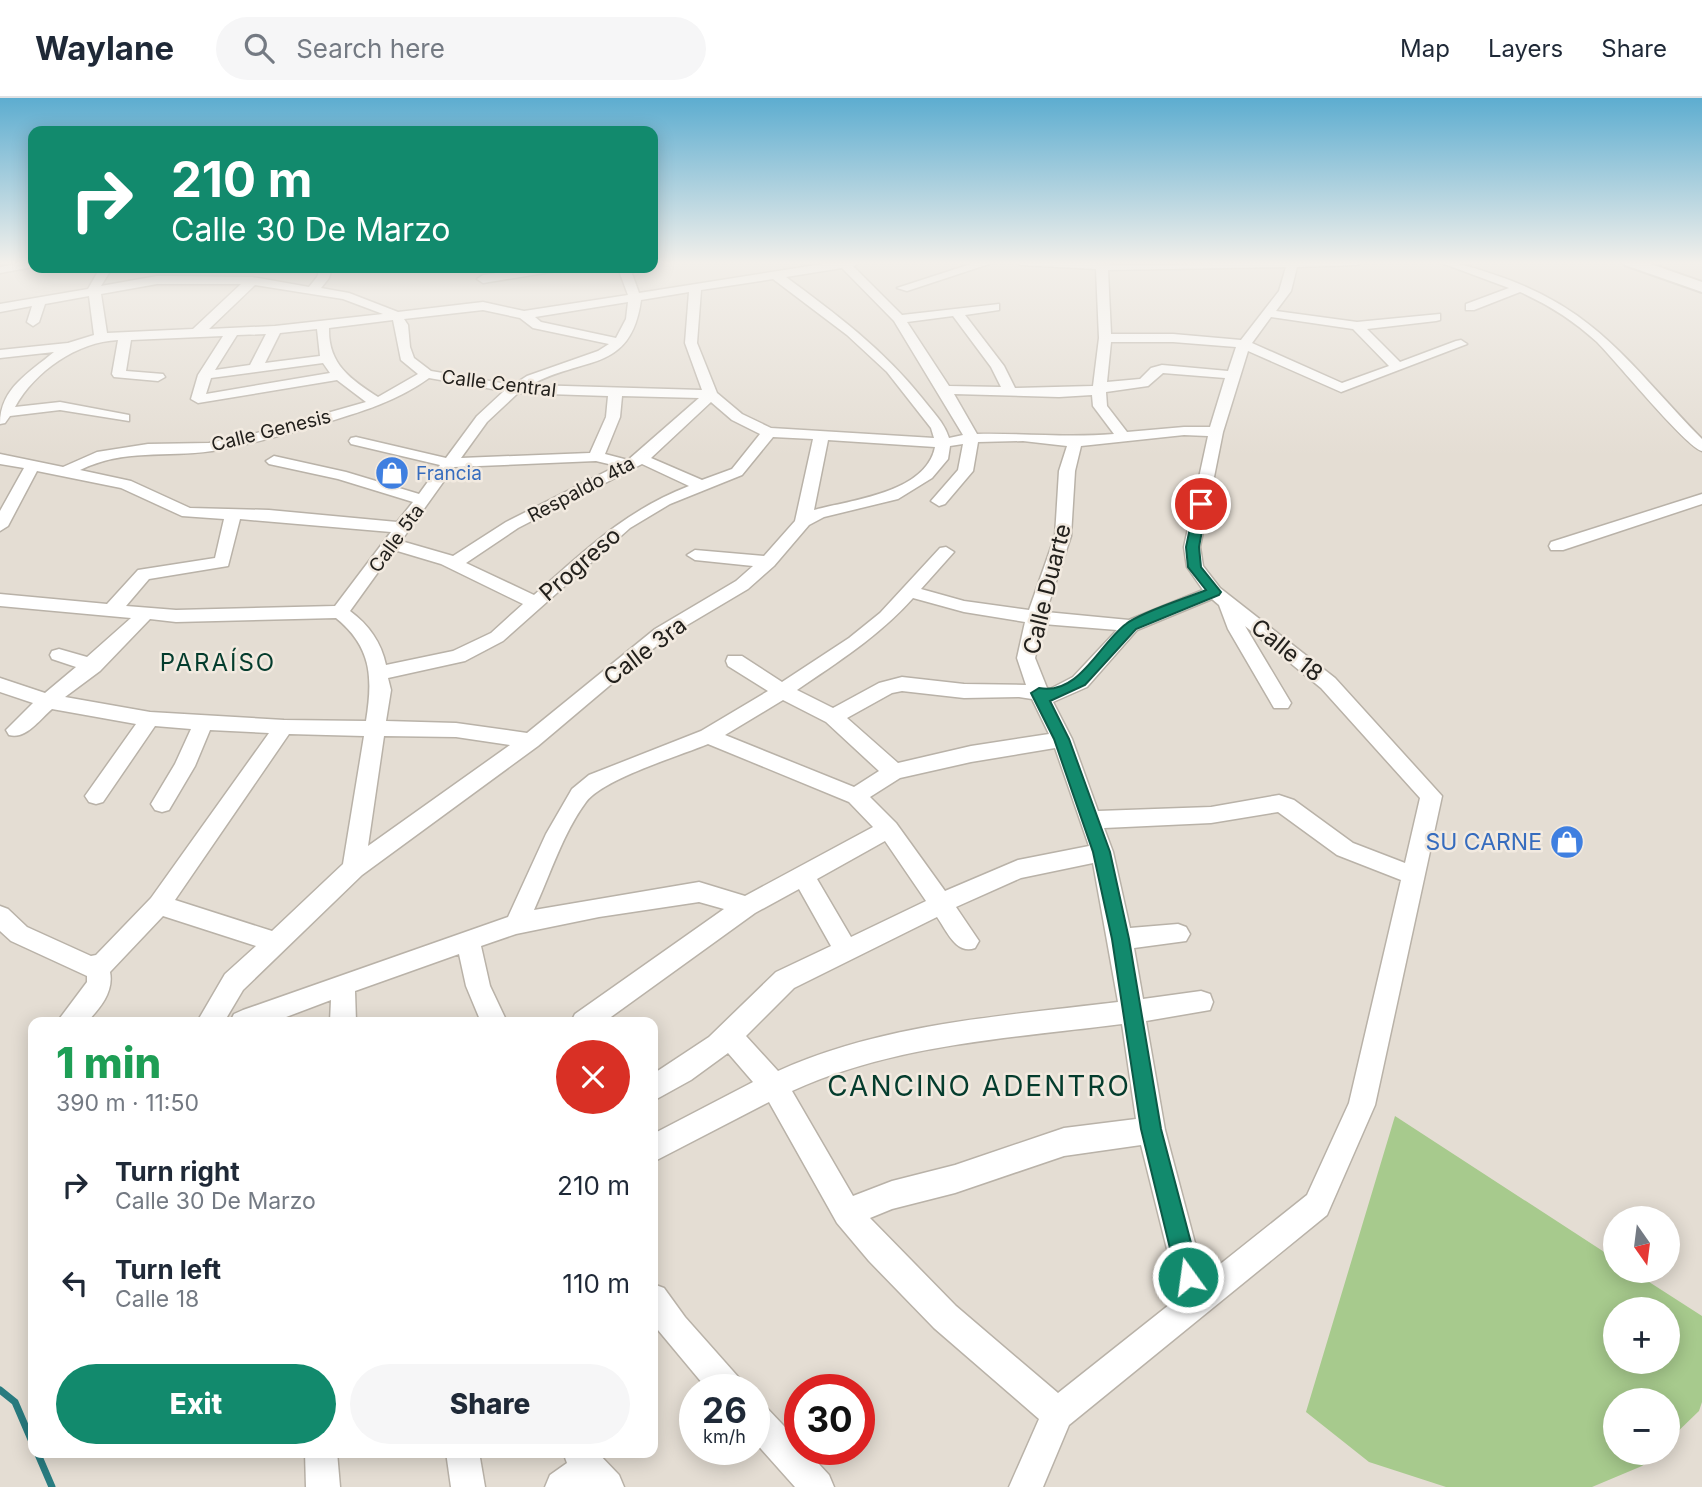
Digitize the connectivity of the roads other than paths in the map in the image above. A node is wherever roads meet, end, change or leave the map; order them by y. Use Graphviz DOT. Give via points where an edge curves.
graph roads {
  1 [pos="323,326"];
  2 [pos="100,327"];
  3 [pos="203,327"];
  4 [pos="313,327"];
  5 [pos="402,327"];
  6 [pos="545,327"];
  7 [pos="628,327"];
  8 [pos="692,327"];
  9 [pos="845,327"];
  10 [pos="904,327"];
  11 [pos="967,327"];
  12 [pos="1105,327"];
  13 [pos="1257,327"];
  14 [pos="1358,327"];
  15 [pos="1585,327"];
  16 [pos="275,330"];
  17 [pos="233,331"];
  18 [pos="198,332"];
  19 [pos="125,335"];
  20 [pos="102,337"];
  21 [pos="1105,338"];
  22 [pos="620,343"];
  23 [pos="1244,344"];
  24 [pos="1461,344"];
  25 [pos="69,346"];
  26 [pos="0,354"];
  27 [pos="327,359"];
  28 [pos="1397,366"];
  29 [pos="255,369"];
  30 [pos="426,374"];
  31 [pos="205,375"];
  32 [pos="1233,375"];
  33 [pos="338,376"];
  34 [pos="158,377"];
  35 [pos="18,389"];
  36 [pos="515,389"];
  37 [pos="945,390"];
  38 [pos="1009,390"];
  39 [pos="1099,390"];
  40 [pos="0,392"];
  41 [pos="615,392"];
  42 [pos="711,394"];
  43 [pos="377,403"];
  44 [pos="2,416"];
  45 [pos="124,418"];
  46 [pos="1679,425"];
  47 [pos="1702,425"];
  48 [pos="769,432"];
  49 [pos="1216,432"];
  50 [pos="821,438"];
  51 [pos="972,438"];
  52 [pos="1125,439"];
  53 [pos="356,441"];
  54 [pos="1075,442"];
  55 [pos="943,443"];
  56 [pos="1702,447"];
  57 [pos="596,457"];
  58 [pos="0,459"];
  59 [pos="274,461"];
  60 [pos="636,461"];
  61 [pos="450,463"];
  62 [pos="32,467"];
  63 [pos="67,471"];
  64 [pos="699,485"];
  65 [pos="1702,499"];
  66 [pos="424,500"];
  67 [pos="939,501"];
  68 [pos="233,516"];
  69 [pos="803,522"];
  70 [pos="1,524"];
  71 [pos="404,528"];
  72 [pos="392,544"];
  73 [pos="1558,547"];
  74 [pos="946,552"];
  75 [pos="695,555"];
  76 [pos="768,562"];
  77 [pos="454,563"];
  78 [pos="909,591"];
  79 [pos="1220,596"];
  80 [pos="0,600"];
  81 [pos="535,603"];
  82 [pos="111,611"];
  83 [pos="340,612"];
  84 [pos="145,614"];
  85 [pos="1035,619"];
  86 [pos="1131,626"];
  87 [pos="59,655"];
  88 [pos="735,661"];
  89 [pos="93,666"];
  90 [pos="380,673"];
  91 [pos="0,685"];
  92 [pos="782,691"];
  93 [pos="1039,693"];
  94 [pos="47,701"];
  95 [pos="1281,703"];
  96 [pos="833,717"];
  97 [pos="150,719"];
  98 [pos="205,722"];
  99 [pos="284,727"];
  100 [pos="373,729"];
  101 [pos="16,730"];
  102 [pos="708,736"];
  103 [pos="1062,739"];
  104 [pos="531,741"];
  105 [pos="894,772"];
  106 [pos="96,796"];
  107 [pos="856,796"];
  108 [pos="162,804"];
  109 [pos="1091,820"];
  110 [pos="888,830"];
  111 [pos="1102,852"];
  112 [pos="354,869"];
  113 [pos="1412,875"];
  114 [pos="804,876"];
  115 [pos="940,903"];
  116 [pos="159,905"];
  117 [pos="747,906"];
  118 [pos="0,916"];
  119 [pos="516,924"];
  120 [pos="1178,934"];
  121 [pos="1121,939"];
  122 [pos="468,941"];
  123 [pos="967,941"];
  124 [pos="275,942"];
  125 [pos="845,949"];
  126 [pos="97,967"];
  127 [pos="343,984"];
  128 [pos="1201,1002"];
  129 [pos="1132,1013"];
  130 [pos="75,1017"];
  131 [pos="214,1017"];
  132 [pos="256,1017"];
  133 [pos="343,1017"];
  134 [pos="492,1017"];
  135 [pos="591,1017"];
  136 [pos="729,1036"];
  137 [pos="658,1085"];
  138 [pos="774,1086"];
  139 [pos="1151,1129"];
  140 [pos="658,1146"];
  141 [pos="847,1213"];
  142 [pos="1195,1301"];
  143 [pos="658,1306"];
  144 [pos="715,1374"];
  145 [pos="1058,1414"];
  146 [pos="770,1435"];
  147 [pos="321,1458"];
  148 [pos="464,1458"];
  149 [pos="323,1487"];
  150 [pos="468,1487"];
  151 [pos="817,1487"];
  152 [pos="1026,1487"];
  1 -- 27 [label="street" via="321,342"];
  2 -- 20 [label="street"];
  3 -- 18 [label="street"];
  4 -- 16 [label="street"];
  5 -- 30 [label="street, Calle Central" via="408,360"];
  6 -- 22 [label="street"];
  7 -- 22 [label="street"];
  8 -- 42 [label="street" via="691,343"];
  9 -- 55 [label="street" via="892,369 932,415"];
  10 -- 37 [label="street"];
  11 -- 38 [label="street"];
  12 -- 21 [label="street"];
  13 -- 23 [label="street, Calle 18"];
  14 -- 28 [label="street"];
  15 -- 46 [label="street"];
  16 -- 17 [label="street"];
  16 -- 29 [label="street"];
  17 -- 18 [label="street"];
  17 -- 31 [label="street"];
  18 -- 19 [label="street"];
  19 -- 20 [label="street"];
  19 -- 34 [label="street" via="119,374"];
  20 -- 25 [label="street"];
  21 -- 23 [label="street"];
  21 -- 39 [label="street"];
  22 -- 36 [label="street, Calle 5ta"];
  23 -- 28 [label="street" via="1341,388"];
  23 -- 32 [label="street, Calle 18"];
  24 -- 28 [label="street"];
  25 -- 26 [label="street"];
  25 -- 35 [label="street"];
  27 -- 29 [label="street"];
  27 -- 33 [label="street"];
  29 -- 31 [label="street"];
  30 -- 36 [label="street, Calle Central"];
  30 -- 43 [label="street, Calle Genesis"];
  31 -- 33 [label="street" via="198,399"];
  32 -- 39 [label="street" via="1162,369 1143,383"];
  32 -- 49 [label="street, Calle 18"];
  33 -- 43 [label="street"];
  35 -- 40 [label="street"];
  35 -- 44 [label="street"];
  36 -- 41 [label="street, Calle Central"];
  36 -- 61 [label="street, Calle 5ta" via="482,419"];
  37 -- 38 [label="street"];
  37 -- 51 [label="street"];
  38 -- 39 [label="street"];
  39 -- 52 [label="street" via="1100,406"];
  41 -- 42 [label="street, Calle Central"];
  41 -- 57 [label="street" via="613,417"];
  42 -- 48 [label="street" via="744,423"];
  42 -- 60 [label="street, Respaldo 4ta"];
  43 -- 63 [label="street, Calle Genesis" via="230,444 97,456"];
  44 -- 45 [label="street" via="60,406"];
  46 -- 47 [label="street"];
  46 -- 56 [label="street"];
  48 -- 50 [label="street"];
  48 -- 64 [label="street, Progreso" via="737,472"];
  49 -- 52 [label="street"];
  49 -- 79 [label="street, Calle 18" via="1192,547 1195,567"];
  50 -- 55 [label="street"];
  50 -- 69 [label="street"];
  51 -- 54 [label="street"];
  51 -- 55 [label="street"];
  51 -- 67 [label="street" via="965,471"];
  52 -- 54 [label="street"];
  53 -- 61 [label="street"];
  54 -- 85 [label="street, Calle Duarte" via="1067,471 1063,536"];
  55 -- 69 [label="street, Calle 3ra" via="940,459 927,475 904,490 819,513"];
  57 -- 60 [label="street"];
  57 -- 61 [label="street"];
  58 -- 62 [label="street"];
  59 -- 66 [label="street"];
  60 -- 64 [label="street"];
  60 -- 77 [label="street, Respaldo 4ta" via="512,526"];
  61 -- 66 [label="street, Calle 5ta"];
  62 -- 63 [label="street"];
  62 -- 70 [label="street"];
  63 -- 68 [label="street" via="126,484 188,513"];
  64 -- 81 [label="street, Progreso" via="624,525"];
  65 -- 73 [label="street"];
  66 -- 71 [label="street, Calle 5ta"];
  68 -- 71 [label="street" via="269,515"];
  68 -- 82 [label="street" via="222,562 144,573"];
  69 -- 76 [label="street, Calle 3ra"];
  71 -- 72 [label="street, Calle 5ta"];
  72 -- 77 [label="street"];
  72 -- 83 [label="street, Calle 5ta"];
  74 -- 78 [label="street"];
  75 -- 76 [label="street"];
  76 -- 104 [label="street, Calle 3ra" via="742,585 661,633"];
  77 -- 81 [label="street"];
  78 -- 85 [label="street" via="965,608"];
  78 -- 92 [label="street" via="855,642"];
  79 -- 86 [label="street"];
  79 -- 95 [label="street"];
  79 -- 113 [label="street, Calle 18" via="1328,683 1431,796"];
  80 -- 82 [label="street"];
  81 -- 90 [label="street, Progreso" via="497,637 458,656"];
  82 -- 84 [label="street"];
  83 -- 84 [label="street"];
  83 -- 90 [label="street" via="359,627 373,649"];
  84 -- 89 [label="street"];
  85 -- 86 [label="street"];
  85 -- 93 [label="street, Calle Duarte" via="1026,658"];
  86 -- 93 [label="street" via="1080,682 1052,696"];
  87 -- 89 [label="street"];
  88 -- 92 [label="street"];
  89 -- 94 [label="street"];
  90 -- 100 [label="street"];
  91 -- 94 [label="street"];
  92 -- 96 [label="street"];
  92 -- 102 [label="street"];
  93 -- 96 [label="street" via="902,684"];
  93 -- 103 [label="street, Calle Duarte"];
  94 -- 97 [label="street"];
  94 -- 101 [label="street"];
  96 -- 105 [label="street"];
  97 -- 98 [label="street"];
  97 -- 106 [label="street"];
  98 -- 99 [label="street"];
  98 -- 108 [label="street" via="186,766"];
  99 -- 100 [label="street"];
  99 -- 116 [label="street"];
  100 -- 104 [label="street" via="456,730"];
  100 -- 112 [label="street"];
  102 -- 107 [label="street"];
  102 -- 119 [label="street" via="596,781 579,795"];
  103 -- 105 [label="street"];
  103 -- 109 [label="street, Calle Duarte"];
  104 -- 112 [label="street, Calle 3ra"];
  105 -- 107 [label="street"];
  107 -- 110 [label="street"];
  109 -- 111 [label="street, Calle Duarte"];
  109 -- 113 [label="street" via="1211,815 1279,803 1345,849"];
  110 -- 114 [label="street"];
  110 -- 115 [label="street"];
  111 -- 115 [label="street" via="1018,869"];
  111 -- 121 [label="street, Calle Duarte"];
  112 -- 124 [label="street, Calle 3ra"];
  113 -- 142 [label="street, Calle 18" via="1362,1105 1317,1205"];
  114 -- 117 [label="street"];
  114 -- 125 [label="street"];
  115 -- 123 [label="street"];
  115 -- 125 [label="street"];
  116 -- 124 [label="street"];
  116 -- 126 [label="street"];
  117 -- 119 [label="street" via="699,892"];
  117 -- 135 [label="street"];
  118 -- 126 [label="street" via="19,934"];
  119 -- 122 [label="street"];
  120 -- 121 [label="street"];
  121 -- 129 [label="street, Calle Duarte"];
  122 -- 127 [label="street"];
  122 -- 134 [label="street" via="478,986"];
  124 -- 131 [label="street, Calle 3ra" via="234,982"];
  125 -- 136 [label="street" via="785,980 765,995"];
  126 -- 130 [label="street" via="100,984"];
  127 -- 132 [label="street"];
  127 -- 133 [label="street"];
  128 -- 129 [label="street"];
  129 -- 138 [label="street" via="900,1042"];
  129 -- 139 [label="street, Calle Duarte"];
  136 -- 137 [label="street"];
  136 -- 138 [label="street"];
  138 -- 140 [label="street"];
  138 -- 141 [label="street"];
  139 -- 141 [label="street" via="1064,1142"];
  139 -- 142 [label="street, Calle Duarte"];
  141 -- 145 [label="street" via="945,1317"];
  142 -- 145 [label="street, Calle 18"];
  143 -- 144 [label="street"];
  145 -- 152 [label="street"];
  146 -- 151 [label="street"];
  147 -- 149 [label="street"];
  148 -- 150 [label="street"];
}
